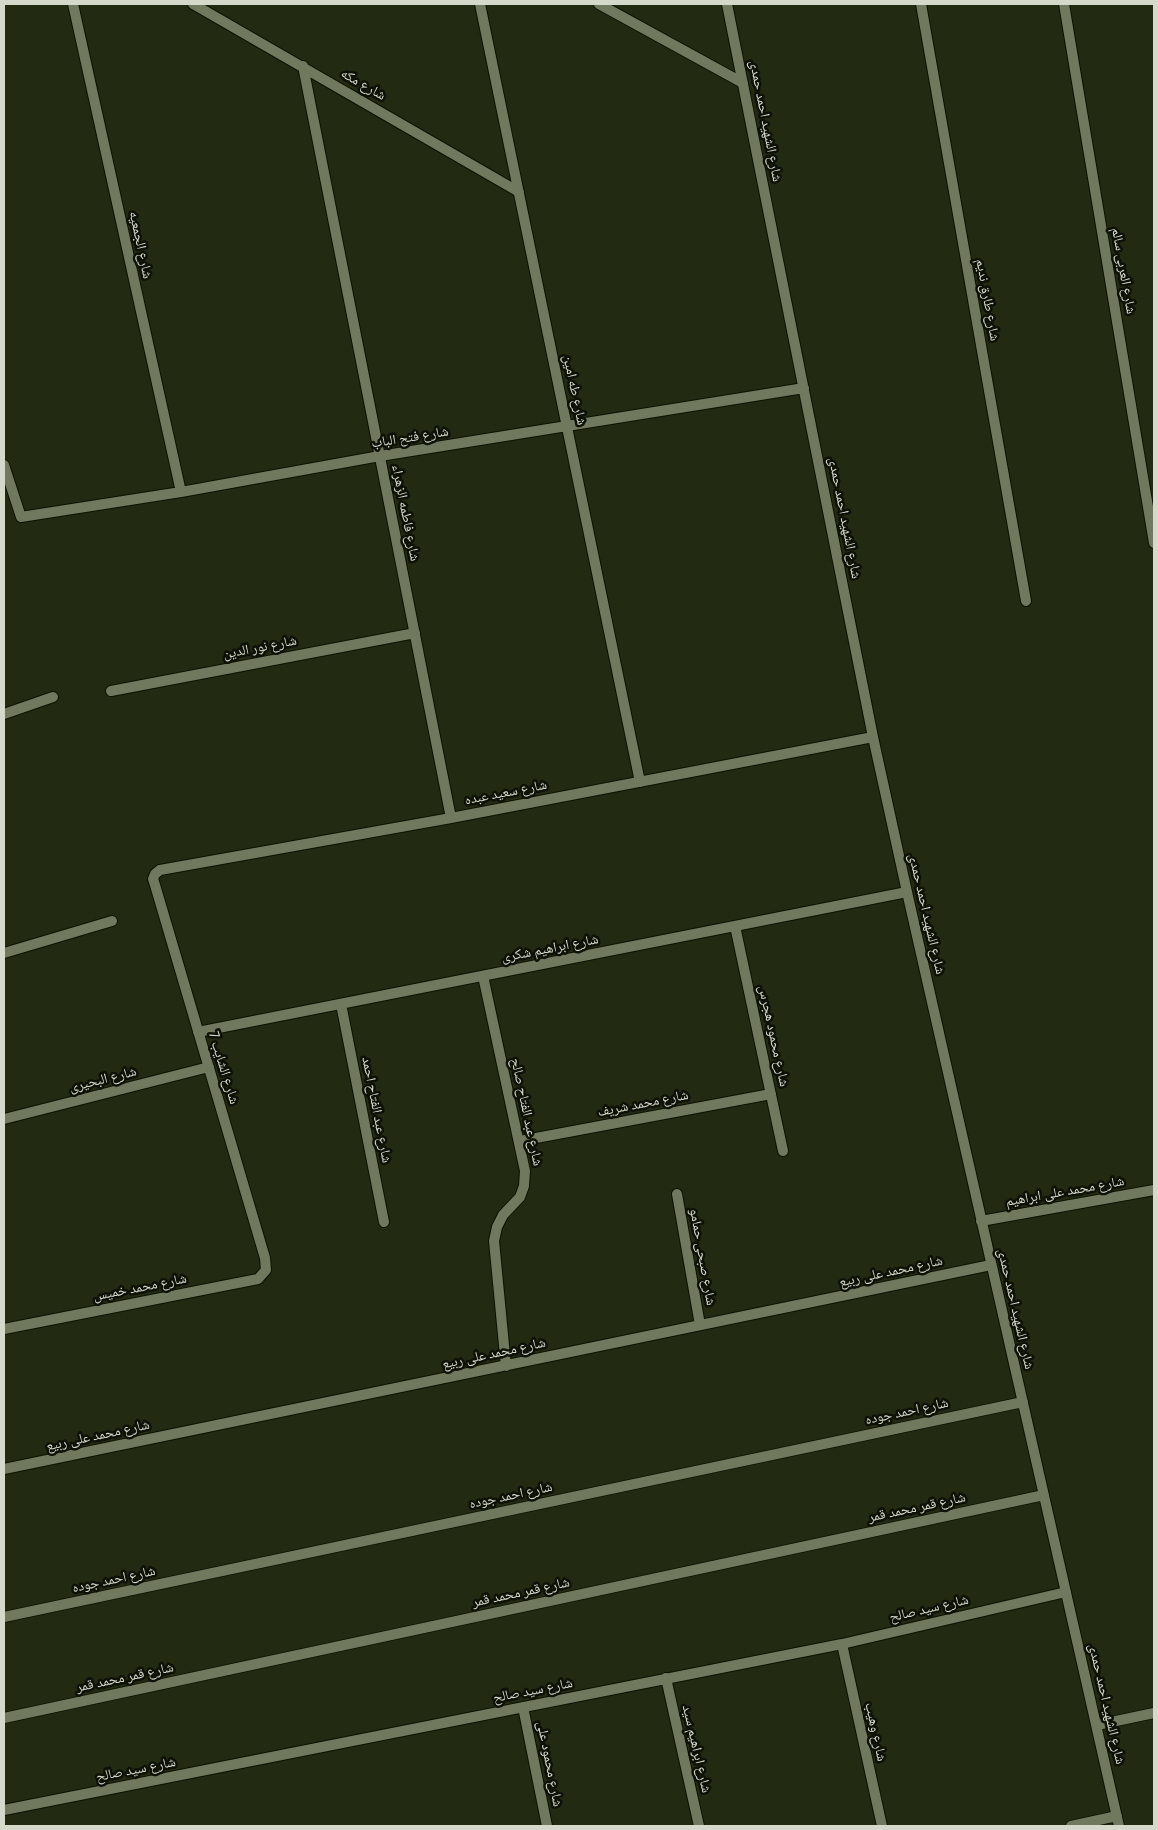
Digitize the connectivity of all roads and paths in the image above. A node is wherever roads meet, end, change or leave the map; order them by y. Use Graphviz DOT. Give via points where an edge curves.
graph roads {
  1 [pos="73,4"];
  2 [pos="193,4"];
  3 [pos="480,4"];
  4 [pos="599,4"];
  5 [pos="727,4"];
  6 [pos="921,4"];
  7 [pos="1064,4"];
  8 [pos="303,66"];
  9 [pos="743,83"];
  10 [pos="519,192"];
  11 [pos="804,388"];
  12 [pos="567,426"];
  13 [pos="380,456"];
  14 [pos="4,465"];
  15 [pos="181,492"];
  16 [pos="1154,543"];
  17 [pos="1026,602"];
  18 [pos="414,633"];
  19 [pos="111,691"];
  20 [pos="53,697"];
  21 [pos="4,714"];
  22 [pos="874,737"];
  23 [pos="640,782"];
  24 [pos="451,818"];
  25 [pos="155,885"];
  26 [pos="907,892"];
  27 [pos="112,921"];
  28 [pos="736,926"];
  29 [pos="4,953"];
  30 [pos="483,976"];
  31 [pos="340,1004"];
  32 [pos="198,1032"];
  33 [pos="209,1067"];
  34 [pos="771,1094"];
  35 [pos="4,1119"];
  36 [pos="520,1142"];
  37 [pos="783,1151"];
  38 [pos="1154,1190"];
  39 [pos="677,1194"];
  40 [pos="981,1221"];
  41 [pos="384,1222"];
  42 [pos="265,1258"];
  43 [pos="991,1265"];
  44 [pos="700,1325"];
  45 [pos="4,1329"];
  46 [pos="506,1366"];
  47 [pos="1023,1402"];
  48 [pos="4,1470"];
  49 [pos="1044,1495"];
  50 [pos="1066,1592"];
  51 [pos="4,1617"];
  52 [pos="842,1644"];
  53 [pos="666,1678"];
  54 [pos="524,1707"];
  55 [pos="1154,1713"];
  56 [pos="4,1718"];
  57 [pos="1098,1725"];
  58 [pos="4,1810"];
  59 [pos="1118,1821"];
  60 [pos="547,1826"];
  61 [pos="699,1826"];
  62 [pos="882,1826"];
  63 [pos="1071,1826"];
  1 -- 15 [label="street, شارع الجمعيه"];
  2 -- 8 [label="street, شارع مكه"];
  3 -- 10 [label="street, شارع طه امين"];
  4 -- 9 [label="street"];
  5 -- 9 [label="street, شارع الشهيد احمد حمدى"];
  6 -- 17 [label="street, شارع طارق نديم"];
  7 -- 16 [label="street, شارع العربى سالم"];
  8 -- 10 [label="street, شارع مكه"];
  8 -- 13 [label="street, شارع فاطمه الزهراء"];
  9 -- 11 [label="street, شارع الشهيد احمد حمدى"];
  10 -- 12 [label="street, شارع طه امين"];
  11 -- 12 [label="street, شارع فتح الباب"];
  11 -- 22 [label="street, شارع الشهيد احمد حمدى"];
  12 -- 13 [label="street, شارع فتح الباب"];
  12 -- 23 [label="street, شارع طه امين"];
  13 -- 15 [label="street, شارع فتح الباب"];
  13 -- 18 [label="street, شارع فاطمه الزهراء"];
  14 -- 15 [label="street, شارع فتح الباب" via="21,517"];
  18 -- 19 [label="street, شارع نور الدين"];
  18 -- 24 [label="street, شارع فاطمه الزهراء"];
  20 -- 21 [label="street"];
  22 -- 23 [label="street, شارع سعيد عبده"];
  22 -- 26 [label="street, شارع الشهيد احمد حمدى"];
  23 -- 24 [label="street, شارع سعيد عبده"];
  24 -- 25 [label="street, شارع سعيد عبده" via="165,869 155,874"];
  25 -- 32 [label="street, شارع الشايب 7"];
  26 -- 28 [label="street, شارع ابراهيم شكرى"];
  26 -- 40 [label="street, شارع الشهيد احمد حمدى"];
  27 -- 29 [label="street"];
  28 -- 30 [label="street, شارع ابراهيم شكرى"];
  28 -- 34 [label="street, شارع محمود هجرس"];
  30 -- 31 [label="street, شارع ابراهيم شكرى"];
  30 -- 36 [label="street, شارع عبد الفتاح صالح"];
  31 -- 32 [label="street, شارع ابراهيم شكرى"];
  31 -- 41 [label="street, شارع عبد الفتاح احمد"];
  32 -- 33 [label="street, شارع الشايب 7"];
  33 -- 35 [label="street, شارع البحيرى"];
  33 -- 42 [label="street, شارع الشايب 7"];
  34 -- 36 [label="street, شارع محمد شريف"];
  34 -- 37 [label="street, شارع محمود هجرس"];
  36 -- 46 [label="street, شارع عبد الفتاح صالح" via="524,1186 520,1197 502,1215 494,1241"];
  38 -- 40 [label="street, شارع محمد على ابراهيم"];
  39 -- 44 [label="street, شارع صبحى حمامو"];
  40 -- 43 [label="street, شارع الشهيد احمد حمدى"];
  42 -- 45 [label="street, شارع محمد خميس" via="266,1270 258,1279"];
  43 -- 44 [label="street, شارع محمد على ربيع"];
  43 -- 47 [label="street, شارع الشهيد احمد حمدى"];
  44 -- 46 [label="street, شارع محمد على ربيع"];
  46 -- 48 [label="street, شارع محمد على ربيع"];
  47 -- 49 [label="street, شارع الشهيد احمد حمدى"];
  47 -- 51 [label="street, شارع احمد جوده"];
  49 -- 50 [label="street, شارع الشهيد احمد حمدى"];
  49 -- 56 [label="street, شارع قمر محمد قمر"];
  50 -- 52 [label="street, شارع سيد صالح"];
  50 -- 57 [label="street, شارع الشهيد احمد حمدى"];
  52 -- 53 [label="street, شارع سيد صالح"];
  52 -- 62 [label="street, شارع وهيب"];
  53 -- 54 [label="street, شارع سيد صالح"];
  53 -- 61 [label="street, شارع ابراهيم سيد"];
  54 -- 58 [label="street, شارع سيد صالح"];
  54 -- 60 [label="street, شارع محمود على"];
  55 -- 57 [label="street"];
  57 -- 59 [label="street, شارع الشهيد احمد حمدى"];
  59 -- 63 [label="street"];
}
